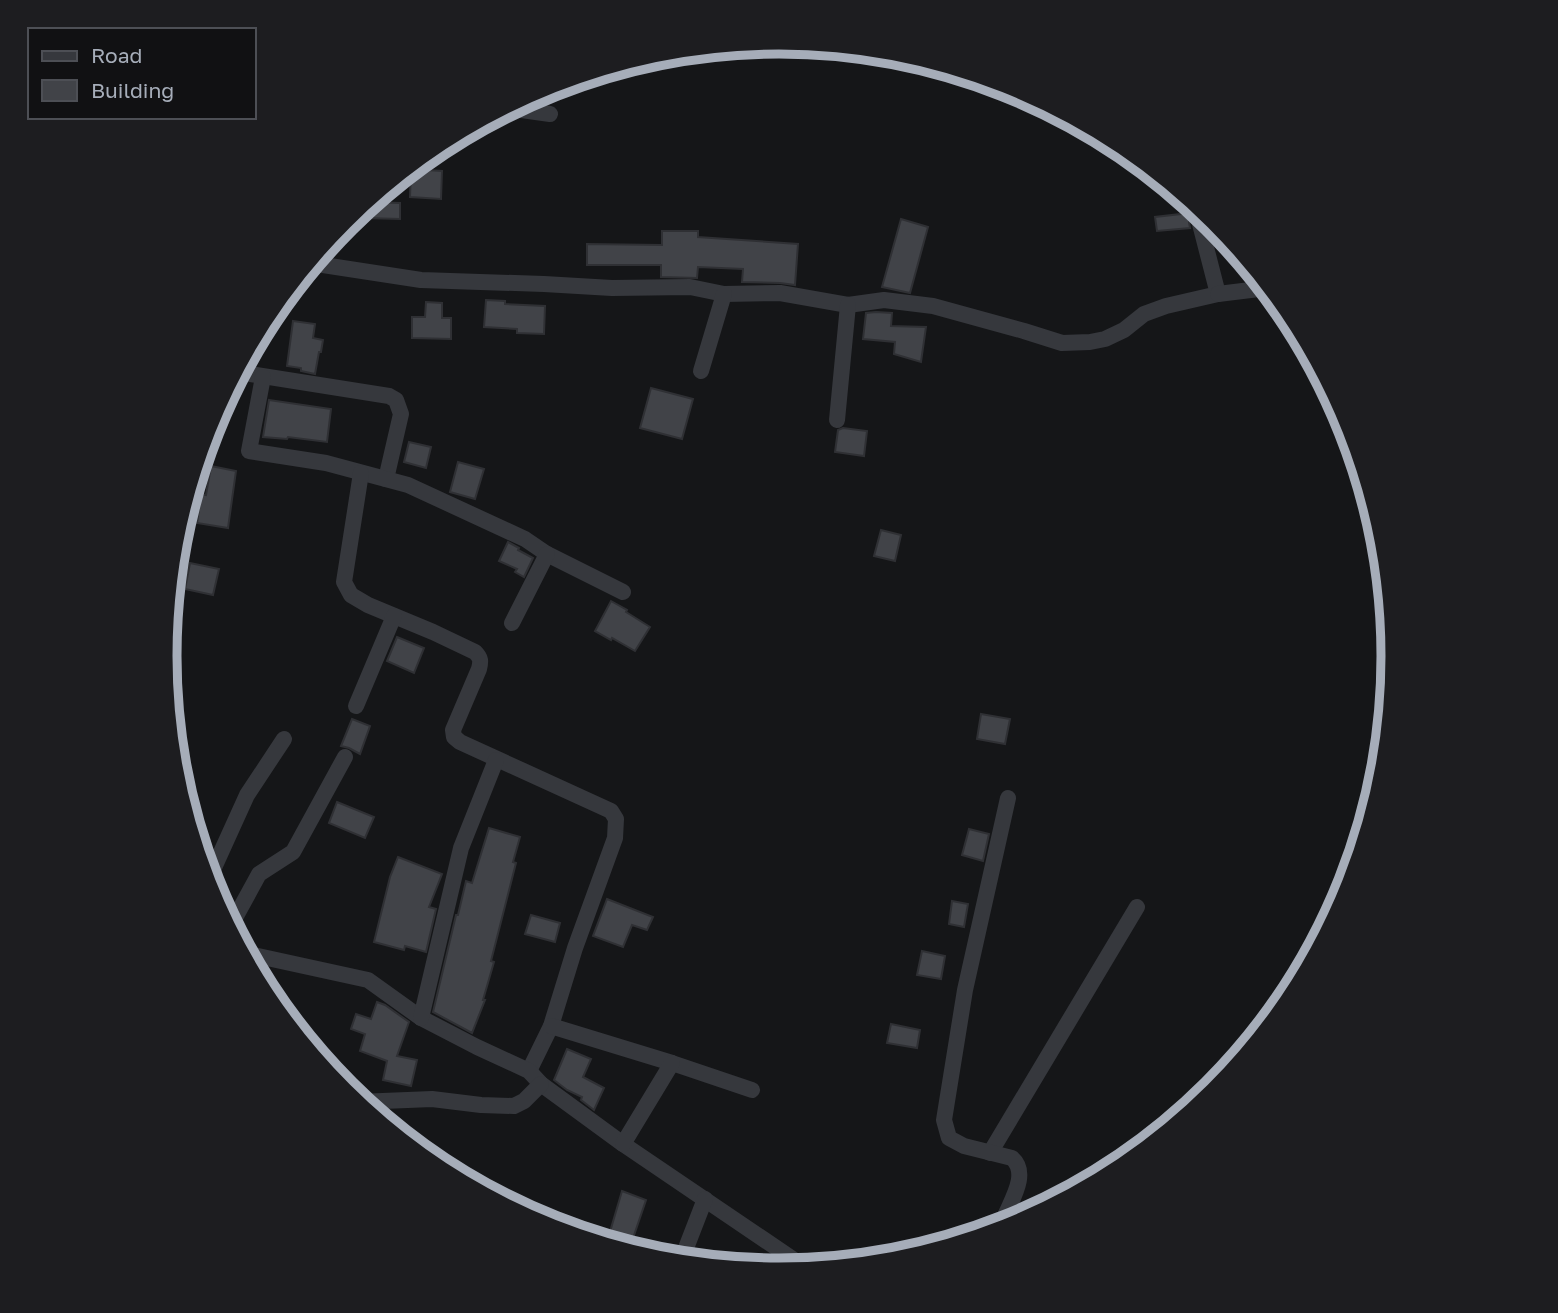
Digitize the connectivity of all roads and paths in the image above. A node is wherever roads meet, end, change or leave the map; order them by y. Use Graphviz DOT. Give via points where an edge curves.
graph roads {
  1 [pos="525,111"];
  2 [pos="550,114"];
  3 [pos="1204,230"];
  4 [pos="321,266"];
  5 [pos="1256,289"];
  6 [pos="724,294"];
  7 [pos="1218,294"];
  8 [pos="848,304"];
  9 [pos="701,372"];
  10 [pos="247,374"];
  11 [pos="262,377"];
  12 [pos="837,420"];
  13 [pos="361,472"];
  14 [pos="386,479"];
  15 [pos="547,554"];
  16 [pos="623,592"];
  17 [pos="394,616"];
  18 [pos="512,623"];
  19 [pos="356,706"];
  20 [pos="284,739"];
  21 [pos="345,757"];
  22 [pos="496,760"];
  23 [pos="1008,798"];
  24 [pos="215,866"];
  25 [pos="1137,907"];
  26 [pos="236,916"];
  27 [pos="256,956"];
  28 [pos="421,1018"];
  29 [pos="551,1026"];
  30 [pos="672,1063"];
  31 [pos="529,1071"];
  32 [pos="541,1084"];
  33 [pos="752,1090"];
  34 [pos="374,1101"];
  35 [pos="623,1144"];
  36 [pos="990,1153"];
  37 [pos="705,1199"];
  38 [pos="1012,1212"];
  39 [pos="685,1251"];
  40 [pos="792,1258"];
  1 -- 2 [label="street"];
  3 -- 7 [label="street"];
  4 -- 6 [label="street" via="421,280 690,287"];
  5 -- 7 [label="street"];
  6 -- 8 [label="street" via="780,293"];
  6 -- 9 [label="street"];
  7 -- 8 [label="street" via="1144,314 1105,340 1062,343 933,306 884,300"];
  8 -- 12 [label="street"];
  10 -- 11 [label="street"];
  11 -- 13 [label="street" via="249,451"];
  11 -- 14 [label="street" via="396,400 401,414"];
  13 -- 14 [label="street"];
  13 -- 17 [label="street" via="344,582 351,594"];
  14 -- 15 [label="street" via="467,511"];
  15 -- 16 [label="street"];
  15 -- 18 [label="street"];
  17 -- 19 [label="street"];
  17 -- 22 [label="street" via="479,656 479,668 454,737"];
  20 -- 24 [label="street" via="247,795"];
  21 -- 26 [label="street" via="293,852 259,874"];
  22 -- 28 [label="street" via="461,848"];
  22 -- 29 [label="street" via="611,811 616,819 615,838"];
  23 -- 36 [label="street" via="965,990 944,1120 949,1138"];
  25 -- 36 [label="street"];
  27 -- 28 [label="street" via="368,981"];
  28 -- 31 [label="street"];
  29 -- 30 [label="street"];
  29 -- 31 [label="street"];
  30 -- 33 [label="street"];
  30 -- 35 [label="street"];
  31 -- 32 [label="street"];
  32 -- 34 [label="street" via="514,1106 432,1099"];
  32 -- 35 [label="street"];
  35 -- 37 [label="street"];
  36 -- 38 [label="street" via="1017,1163 1021,1176"];
  37 -- 39 [label="street"];
  37 -- 40 [label="street"];
}
